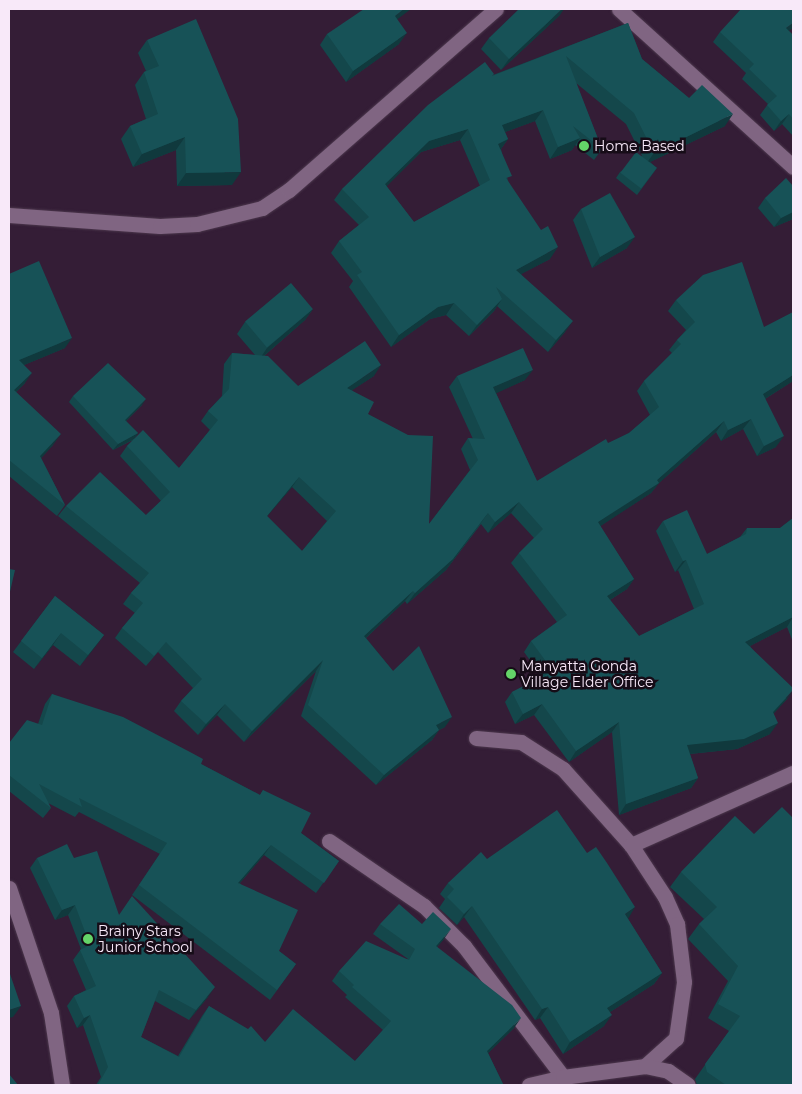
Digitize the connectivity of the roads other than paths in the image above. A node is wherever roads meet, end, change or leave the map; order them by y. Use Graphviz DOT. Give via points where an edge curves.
graph roads {
  1 [pos="496,9"];
  2 [pos="619,9"];
  3 [pos="793,167"];
  4 [pos="9,215"];
  5 [pos="476,738"];
  6 [pos="793,773"];
  7 [pos="329,841"];
  8 [pos="632,845"];
  9 [pos="9,888"];
  10 [pos="645,1066"];
  11 [pos="563,1077"];
  12 [pos="62,1085"];
  13 [pos="529,1085"];
  14 [pos="688,1085"];
  1 -- 4 [label="street" via="289,190 262,208 197,224 160,226"];
  2 -- 3 [label="street"];
  5 -- 8 [label="street" via="521,742 542,754 582,788"];
  6 -- 8 [label="street"];
  7 -- 11 [label="street" via="424,906 464,946"];
  8 -- 10 [label="street" via="678,924 684,973 676,1038"];
  9 -- 12 [label="street" via="51,1013"];
  10 -- 11 [label="street"];
  10 -- 14 [label="street" via="668,1071"];
  11 -- 13 [label="street"];
}
